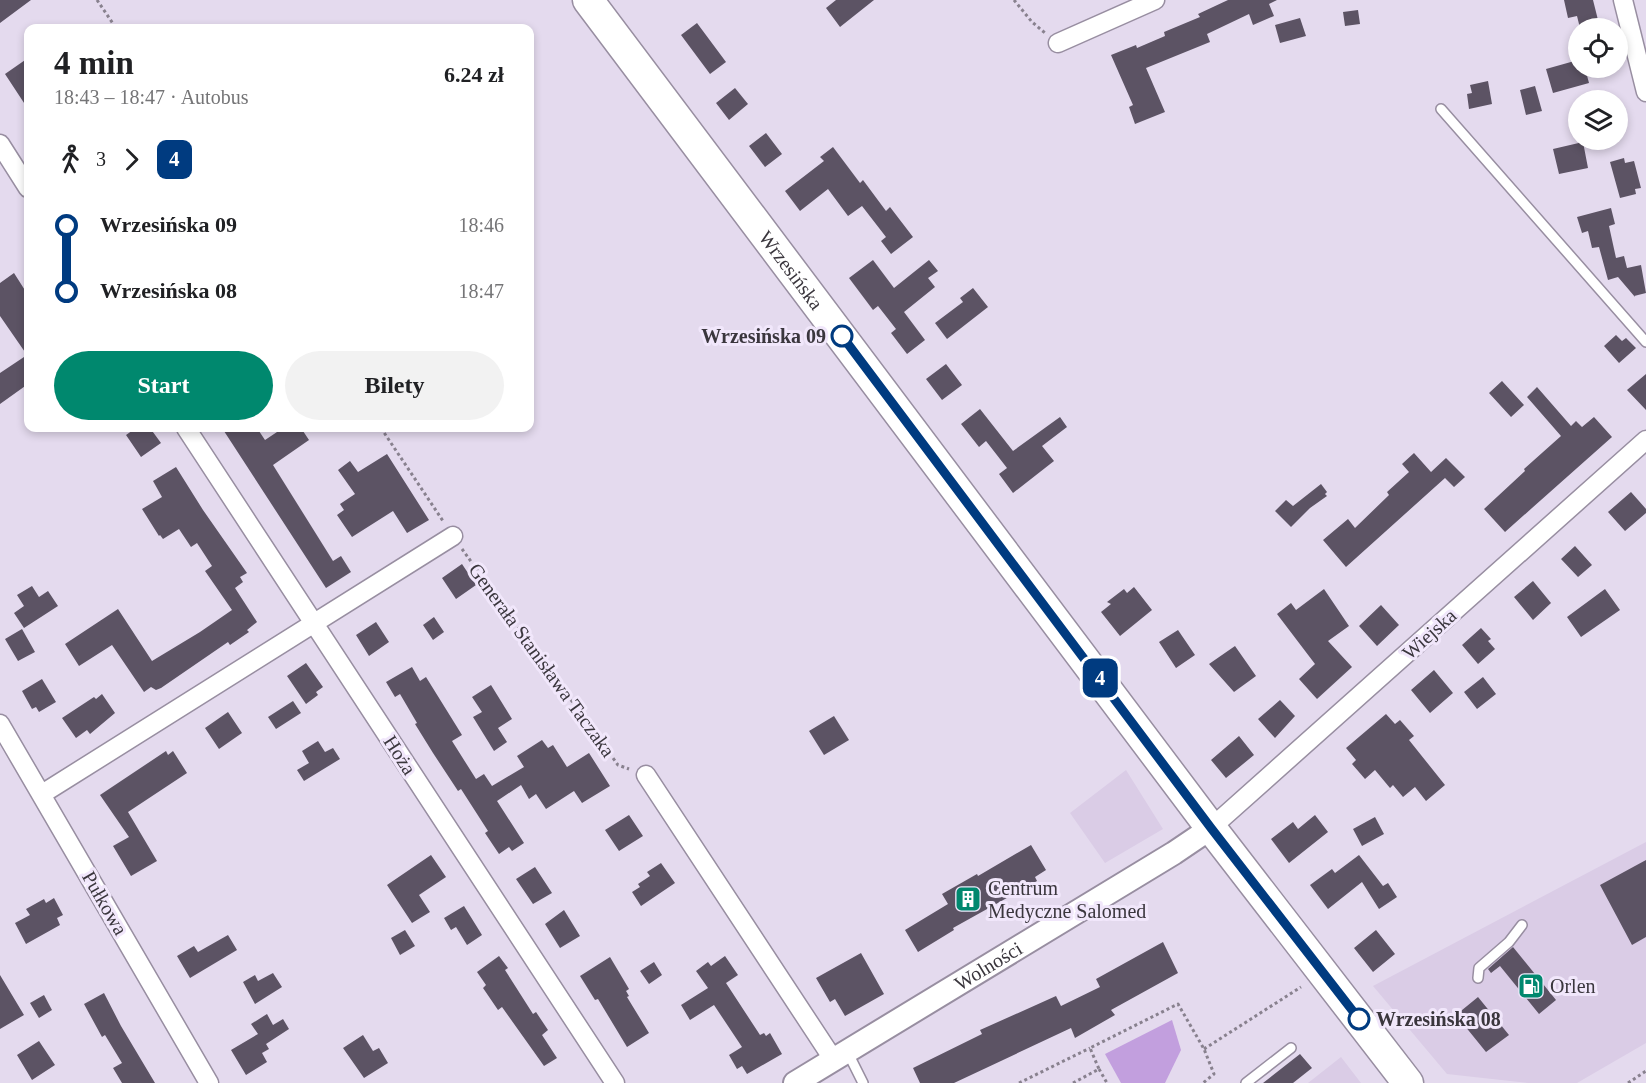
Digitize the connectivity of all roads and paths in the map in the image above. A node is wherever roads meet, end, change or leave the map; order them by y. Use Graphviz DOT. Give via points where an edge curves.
graph roads {
  1 [pos="97,0"];
  2 [pos="588,0"];
  3 [pos="1014,0"];
  4 [pos="1155,0"];
  5 [pos="1623,0"];
  6 [pos="113,24"];
  7 [pos="1058,43"];
  8 [pos="1646,92"];
  9 [pos="1441,109"];
  10 [pos="0,144"];
  11 [pos="24,182"];
  12 [pos="1646,342"];
  13 [pos="189,432"];
  14 [pos="384,432"];
  15 [pos="1646,440"];
  16 [pos="453,536"];
  17 [pos="315,623"];
  18 [pos="2,732"];
  19 [pos="646,775"];
  20 [pos="42,794"];
  21 [pos="1211,828"];
  22 [pos="1522,925"];
  23 [pos="1478,978"];
  24 [pos="1301,987"];
  25 [pos="1089,1048"];
  26 [pos="1291,1048"];
  27 [pos="1204,1049"];
  28 [pos="840,1055"];
  29 [pos="1099,1069"];
  30 [pos="1646,1071"];
  31 [pos="209,1083"];
  32 [pos="615,1083"];
  33 [pos="795,1083"];
  34 [pos="863,1083"];
  35 [pos="1019,1083"];
  36 [pos="1072,1083"];
  37 [pos="1107,1083"];
  38 [pos="1203,1083"];
  39 [pos="1246,1083"];
  40 [pos="1408,1083"];
  41 [pos="1628,1083"];
  1 -- 6 [label="path"];
  2 -- 21 [label="main road, Wrzesińska"];
  3 -- 7 [label="path" via="1032,22"];
  4 -- 7 [label="street"];
  5 -- 8 [label="street"];
  9 -- 12 [label="lane"];
  10 -- 11 [label="street"];
  13 -- 17 [label="street, Hoża"];
  14 -- 16 [label="path, Generała Stanisława Taczaka"];
  15 -- 21 [label="street, Wiejska"];
  16 -- 17 [label="street"];
  16 -- 19 [label="path, Generała Stanisława Taczaka" via="618,765"];
  17 -- 20 [label="street"];
  17 -- 32 [label="street, Hoża"];
  18 -- 20 [label="street, Pułkowa"];
  19 -- 28 [label="street"];
  20 -- 31 [label="street, Pułkowa"];
  21 -- 28 [label="street, Wolności"];
  21 -- 40 [label="main road, Wrzesińska"];
  22 -- 23 [label="lane" via="1479,968"];
  24 -- 27 [label="path"];
  25 -- 27 [label="path" via="1178,1004"];
  25 -- 29 [label="path"];
  25 -- 35 [label="path"];
  26 -- 39 [label="lane"];
  27 -- 38 [label="path" via="1214,1074"];
  28 -- 33 [label="street, Wolności"];
  28 -- 34 [label="lane"];
  29 -- 36 [label="path"];
  29 -- 37 [label="path"];
  30 -- 41 [label="path"];
}
